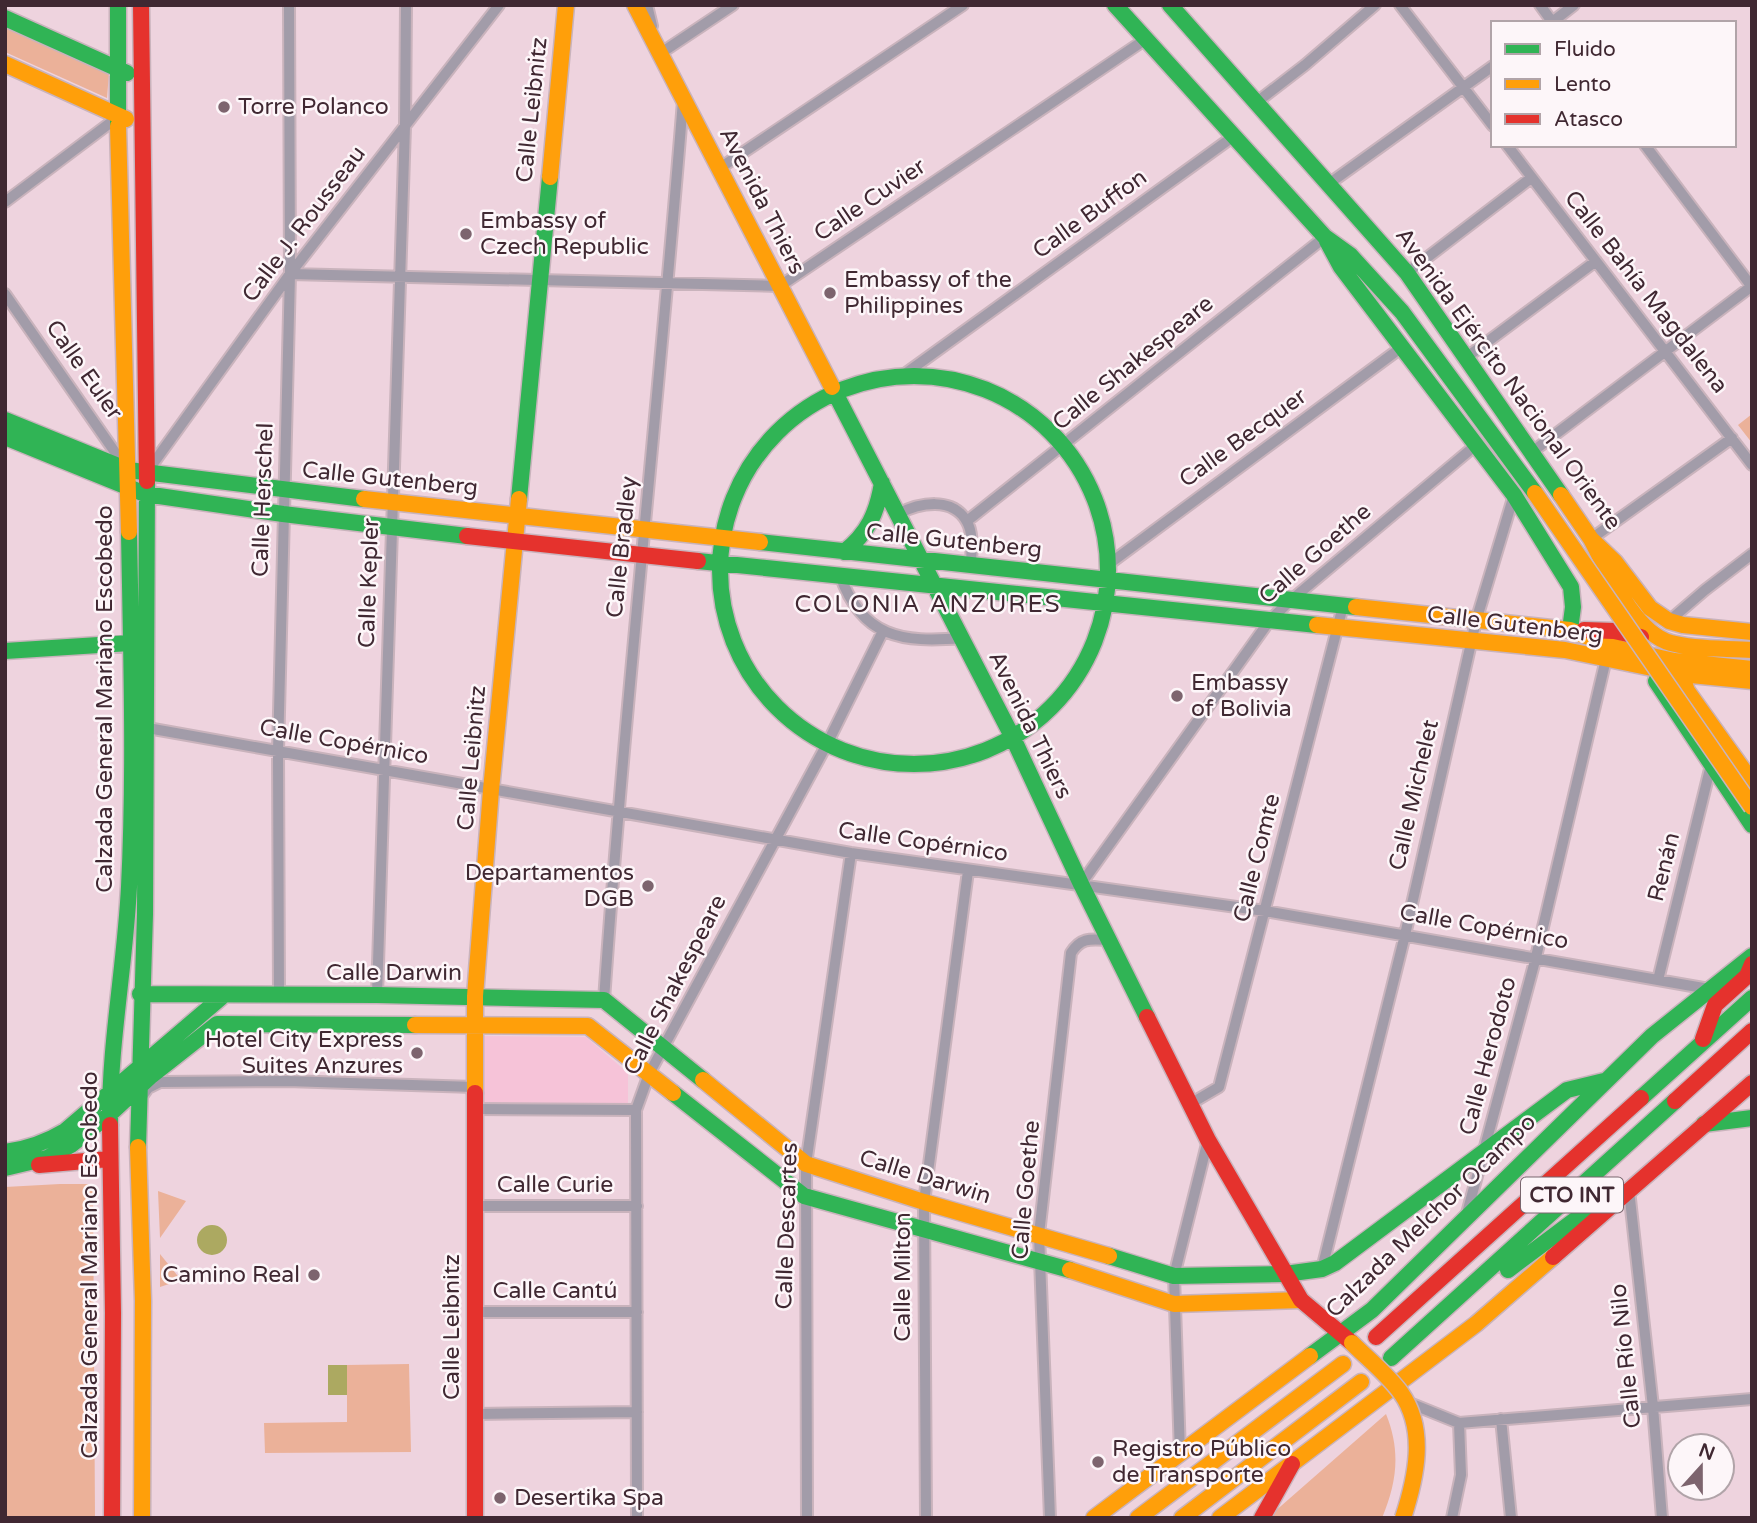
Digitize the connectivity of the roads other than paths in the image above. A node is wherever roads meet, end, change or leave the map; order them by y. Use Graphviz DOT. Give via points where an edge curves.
graph roads {
  1 [pos="118,5"];
  2 [pos="141,5"];
  3 [pos="289,5"];
  4 [pos="406,5"];
  5 [pos="499,5"];
  6 [pos="566,5"];
  7 [pos="635,5"];
  8 [pos="647,5"];
  9 [pos="733,5"];
  10 [pos="963,5"];
  11 [pos="1115,5"];
  12 [pos="1375,5"];
  13 [pos="1400,5"];
  14 [pos="1540,5"];
  15 [pos="1574,5"];
  16 [pos="1179,8"];
  17 [pos="5,18"];
  18 [pos="1551,21"];
  19 [pos="1553,21"];
  20 [pos="1146,39"];
  21 [pos="658,49"];
  22 [pos="5,64"];
  23 [pos="1491,67"];
  24 [pos="120,71"];
  25 [pos="142,77"];
  26 [pos="1464,87"];
  27 [pos="683,98"];
  28 [pos="1257,102"];
  29 [pos="118,117"];
  30 [pos="142,123"];
  31 [pos="1491,123"];
  32 [pos="405,126"];
  33 [pos="1234,136"];
  34 [pos="1508,147"];
  35 [pos="1647,147"];
  36 [pos="720,168"];
  37 [pos="1531,178"];
  38 [pos="1330,183"];
  39 [pos="5,202"];
  40 [pos="1325,237"];
  41 [pos="1596,261"];
  42 [pos="1407,273"];
  43 [pos="290,274"];
  44 [pos="399,277"];
  45 [pos="538,280"];
  46 [pos="668,283"];
  47 [pos="780,286"];
  48 [pos="1752,286"];
  49 [pos="5,294"];
  50 [pos="1402,347"];
  51 [pos="1666,351"];
  52 [pos="1467,357"];
  53 [pos="902,376"];
  54 [pos="835,392"];
  55 [pos="5,420"];
  56 [pos="5,437"];
  57 [pos="1732,438"];
  58 [pos="1476,445"];
  59 [pos="1064,446"];
  60 [pos="1532,452"];
  61 [pos="1752,465"];
  62 [pos="128,470"];
  63 [pos="147,472"];
  64 [pos="882,484"];
  65 [pos="128,487"];
  66 [pos="284,490"];
  67 [pos="145,494"];
  68 [pos="1514,495"];
  69 [pos="392,502"];
  70 [pos="283,514"];
  71 [pos="898,514"];
  72 [pos="517,516"];
  73 [pos="967,521"];
  74 [pos="391,526"];
  75 [pos="645,530"];
  76 [pos="721,538"];
  77 [pos="1591,539"];
  78 [pos="514,542"];
  79 [pos="844,552"];
  80 [pos="1752,554"];
  81 [pos="642,555"];
  82 [pos="921,560"];
  83 [pos="719,563"];
  84 [pos="1109,564"];
  85 [pos="971,566"];
  86 [pos="840,575"];
  87 [pos="1109,581"];
  88 [pos="935,586"];
  89 [pos="1290,601"];
  90 [pos="1107,603"];
  91 [pos="1343,606"];
  92 [pos="1270,620"];
  93 [pos="1476,621"];
  94 [pos="1669,621"];
  95 [pos="1336,628"];
  96 [pos="1570,630"];
  97 [pos="883,631"];
  98 [pos="1752,632"];
  99 [pos="962,638"];
  100 [pos="1471,641"];
  101 [pos="130,642"];
  102 [pos="1668,643"];
  103 [pos="1752,650"];
  104 [pos="5,651"];
  105 [pos="1606,659"];
  106 [pos="1647,667"];
  107 [pos="1752,668"];
  108 [pos="1681,674"];
  109 [pos="1752,681"];
  110 [pos="139,727"];
  111 [pos="1013,738"];
  112 [pos="827,744"];
  113 [pos="278,752"];
  114 [pos="1711,765"];
  115 [pos="384,772"];
  116 [pos="1752,782"];
  117 [pos="491,790"];
  118 [pos="1752,807"];
  119 [pos="617,813"];
  120 [pos="1752,825"];
  121 [pos="775,841"];
  122 [pos="850,853"];
  123 [pos="968,870"];
  124 [pos="1081,884"];
  125 [pos="1265,911"];
  126 [pos="1405,934"];
  127 [pos="1108,940"];
  128 [pos="1752,956"];
  129 [pos="1536,957"];
  130 [pos="1752,964"];
  131 [pos="1658,979"];
  132 [pos="1709,989"];
  133 [pos="140,995"];
  134 [pos="224,995"];
  135 [pos="279,995"];
  136 [pos="377,995"];
  137 [pos="475,996"];
  138 [pos="1752,999"];
  139 [pos="604,1000"];
  140 [pos="474,1026"];
  141 [pos="1752,1031"];
  142 [pos="1702,1042"];
  143 [pos="663,1048"];
  144 [pos="138,1067"];
  145 [pos="649,1074"];
  146 [pos="1604,1081"];
  147 [pos="1752,1083"];
  148 [pos="474,1087"];
  149 [pos="110,1093"];
  150 [pos="137,1095"];
  151 [pos="1190,1104"];
  152 [pos="474,1109"];
  153 [pos="636,1111"];
  154 [pos="110,1114"];
  155 [pos="1752,1118"];
  156 [pos="1704,1124"];
  157 [pos="1208,1140"];
  158 [pos="5,1152"];
  159 [pos="1483,1153"];
  160 [pos="109,1159"];
  161 [pos="806,1164"];
  162 [pos="5,1168"];
  163 [pos="1629,1190"];
  164 [pos="804,1196"];
  165 [pos="924,1202"];
  166 [pos="1612,1205"];
  167 [pos="474,1206"];
  168 [pos="637,1206"];
  169 [pos="1466,1217"];
  170 [pos="924,1230"];
  171 [pos="1039,1234"];
  172 [pos="1039,1260"];
  173 [pos="1322,1269"];
  174 [pos="1285,1274"];
  175 [pos="1174,1276"];
  176 [pos="1477,1283"];
  177 [pos="1301,1300"];
  178 [pos="1174,1304"];
  179 [pos="474,1312"];
  180 [pos="637,1312"];
  181 [pos="1376,1337"];
  182 [pos="1347,1338"];
  183 [pos="1391,1358"];
  184 [pos="1343,1364"];
  185 [pos="1361,1382"];
  186 [pos="1385,1393"];
  187 [pos="1752,1399"];
  188 [pos="1653,1407"];
  189 [pos="637,1412"];
  190 [pos="475,1414"];
  191 [pos="1501,1419"];
  192 [pos="1459,1423"];
  193 [pos="1180,1454"];
  194 [pos="1292,1464"];
  195 [pos="1222,1517"];
  196 [pos="112,1518"];
  197 [pos="142,1518"];
  198 [pos="475,1518"];
  199 [pos="637,1518"];
  200 [pos="807,1518"];
  201 [pos="926,1518"];
  202 [pos="1050,1518"];
  203 [pos="1094,1518"];
  204 [pos="1138,1518"];
  205 [pos="1182,1518"];
  206 [pos="1262,1518"];
  207 [pos="1403,1518"];
  208 [pos="1452,1518"];
  209 [pos="1511,1518"];
  210 [pos="1662,1518"];
  1 -- 24 [label="main road, Calzada General Mariano Escobedo"];
  2 -- 25 [label="main road, Calzada General Mariano Escobedo"];
  3 -- 43 [label="street, Calle Herschel"];
  4 -- 32 [label="street, Calle Kepler"];
  5 -- 32 [label="street, Calle J. Rousseau"];
  6 -- 45 [label="main road, Calle Leibnitz"];
  7 -- 21 [label="main road, Avenida Thiers"];
  8 -- 21 [label="street"];
  9 -- 21 [label="street"];
  10 -- 36 [label="street"];
  11 -- 20 [label="main road"];
  12 -- 28 [label="street"];
  13 -- 26 [label="street"];
  14 -- 18 [label="street"];
  15 -- 19 [label="street"];
  16 -- 28 [label="main road, Avenida Ejército Nacional Oriente"];
  17 -- 24 [label="main road"];
  20 -- 33 [label="main road"];
  20 -- 47 [label="street, Calle Cuvier"];
  21 -- 27 [label="main road, Avenida Thiers"];
  22 -- 29 [label="main road"];
  23 -- 26 [label="street"];
  24 -- 25 [label="main road"];
  24 -- 29 [label="main road, Calzada General Mariano Escobedo"];
  25 -- 30 [label="main road, Calzada General Mariano Escobedo"];
  26 -- 31 [label="street"];
  26 -- 38 [label="street"];
  27 -- 36 [label="main road, Avenida Thiers"];
  27 -- 46 [label="street, Calle Bradley"];
  28 -- 38 [label="main road, Avenida Ejército Nacional Oriente"];
  29 -- 30 [label="main road"];
  29 -- 39 [label="street"];
  29 -- 62 [label="main road, Calzada General Mariano Escobedo"];
  30 -- 63 [label="main road, Calzada General Mariano Escobedo"];
  32 -- 43 [label="street, Calle J. Rousseau"];
  32 -- 44 [label="street, Calle Kepler"];
  33 -- 40 [label="main road"];
  33 -- 53 [label="street, Calle Buffon"];
  34 -- 37 [label="street, Calle Bahía Magdalena"];
  35 -- 48 [label="street"];
  36 -- 47 [label="main road, Avenida Thiers"];
  37 -- 41 [label="street, Calle Bahía Magdalena"];
  37 -- 42 [label="street"];
  38 -- 42 [label="main road, Avenida Ejército Nacional Oriente"];
  40 -- 50 [label="main road" via="1341,267"];
  40 -- 59 [label="street, Calle Shakespeare"];
  40 -- 118 [label="main road, bridge" via="1350,255 1402,312 1535,493"];
  41 -- 51 [label="street, Calle Bahía Magdalena"];
  41 -- 52 [label="street"];
  42 -- 52 [label="main road, Avenida Ejército Nacional Oriente"];
  43 -- 44 [label="street"];
  43 -- 63 [label="street, Calle J. Rousseau"];
  43 -- 66 [label="street, Calle Herschel"];
  44 -- 45 [label="street"];
  44 -- 69 [label="street, Calle Kepler"];
  45 -- 46 [label="street"];
  45 -- 72 [label="main road, Calle Leibnitz"];
  46 -- 47 [label="street"];
  46 -- 75 [label="street, Calle Bradley"];
  47 -- 54 [label="main road, Avenida Thiers"];
  48 -- 51 [label="street"];
  49 -- 62 [label="street, Calle Euler"];
  50 -- 58 [label="main road"];
  50 -- 84 [label="street, Calle Becquer"];
  51 -- 57 [label="street, Calle Bahía Magdalena"];
  51 -- 60 [label="street"];
  52 -- 60 [label="main road, Avenida Ejército Nacional Oriente"];
  53 -- 54 [label="main road"];
  53 -- 59 [label="main road" via="947,379 991,392 1031,414"];
  54 -- 64 [label="main road, Avenida Thiers"];
  54 -- 76 [label="main road" via="790,421 760,451 742,478"];
  55 -- 62 [label="main road, Calle Gutenberg"];
  56 -- 65 [label="main road, Calle Gutenberg"];
  57 -- 61 [label="street, Calle Bahía Magdalena"];
  57 -- 77 [label="street"];
  58 -- 68 [label="main road"];
  58 -- 89 [label="street, Calle Goethe"];
  59 -- 73 [label="street, Calle Shakespeare"];
  59 -- 84 [label="main road" via="1088,481 1103,521"];
  60 -- 77 [label="main road, Avenida Ejército Nacional Oriente"];
  62 -- 63 [label="main road, Calle Gutenberg"];
  62 -- 65 [label="main road, Calzada General Mariano Escobedo"];
  63 -- 66 [label="main road, Calle Gutenberg"];
  63 -- 67 [label="main road, Calzada General Mariano Escobedo"];
  64 -- 71 [label="main road, Avenida Thiers"];
  64 -- 79 [label="main road" via="870,528"];
  65 -- 67 [label="main road, Calle Gutenberg"];
  65 -- 101 [label="main road, Calzada General Mariano Escobedo"];
  66 -- 69 [label="main road, Calle Gutenberg"];
  66 -- 70 [label="street, Calle Herschel"];
  67 -- 70 [label="main road, Calle Gutenberg"];
  67 -- 110 [label="main road, Calzada General Mariano Escobedo"];
  68 -- 93 [label="street, Calle Michelet"];
  68 -- 96 [label="main road" via="1571,587"];
  69 -- 72 [label="main road, Calle Gutenberg"];
  69 -- 74 [label="street, Calle Kepler"];
  70 -- 74 [label="main road, Calle Gutenberg"];
  70 -- 113 [label="street, Calle Herschel"];
  71 -- 73 [label="street" via="924,503 940,504"];
  71 -- 82 [label="main road, Avenida Thiers"];
  72 -- 75 [label="main road, Calle Gutenberg"];
  72 -- 78 [label="main road, Calle Leibnitz"];
  73 -- 85 [label="street"];
  74 -- 78 [label="main road, Calle Gutenberg"];
  74 -- 115 [label="street, Calle Kepler"];
  75 -- 76 [label="main road, Calle Gutenberg"];
  75 -- 81 [label="street, Calle Bradley"];
  76 -- 79 [label="main road, Calle Gutenberg"];
  76 -- 83 [label="main road"];
  77 -- 94 [label="main road, Avenida Ejército Nacional Oriente" via="1650,608"];
  77 -- 102 [label="main road" via="1639,620"];
  78 -- 81 [label="main road, Calle Gutenberg"];
  78 -- 117 [label="main road, Calle Leibnitz"];
  79 -- 82 [label="main road, Calle Gutenberg"];
  80 -- 94 [label="street"];
  81 -- 83 [label="main road, Calle Gutenberg"];
  81 -- 119 [label="street, Calle Bradley"];
  82 -- 85 [label="main road, Calle Gutenberg"];
  82 -- 88 [label="main road, Avenida Thiers"];
  83 -- 86 [label="main road, Calle Gutenberg"];
  83 -- 112 [label="main road" via="723,607 736,649 759,687 790,719"];
  84 -- 87 [label="main road"];
  85 -- 87 [label="main road, Calle Gutenberg"];
  86 -- 88 [label="main road, Calle Gutenberg"];
  86 -- 97 [label="street" via="848,598 863,618"];
  87 -- 89 [label="main road, Calle Gutenberg"];
  87 -- 90 [label="main road"];
  88 -- 90 [label="main road, Calle Gutenberg"];
  88 -- 99 [label="main road, Avenida Thiers"];
  89 -- 91 [label="main road, Calle Gutenberg"];
  89 -- 92 [label="street, Calle Goethe"];
  90 -- 92 [label="main road, Calle Gutenberg"];
  90 -- 111 [label="main road" via="1095,644 1075,681 1047,713"];
  91 -- 93 [label="main road, Calle Gutenberg"];
  91 -- 95 [label="street, Calle Comte"];
  92 -- 95 [label="main road, Calle Gutenberg"];
  92 -- 124 [label="street, Calle Goethe"];
  93 -- 96 [label="main road, Calle Gutenberg"];
  93 -- 100 [label="street, Calle Michelet"];
  94 -- 98 [label="main road"];
  95 -- 100 [label="main road, Calle Gutenberg"];
  95 -- 125 [label="street, Calle Comte"];
  96 -- 102 [label="main road" via="1614,631"];
  96 -- 107 [label="main road, Calle Gutenberg" via="1621,649 1674,661"];
  97 -- 99 [label="street" via="928,640"];
  97 -- 112 [label="street, Calle Shakespeare"];
  99 -- 111 [label="main road, Avenida Thiers"];
  100 -- 105 [label="main road, Calle Gutenberg" via="1565,650"];
  100 -- 126 [label="street, Calle Michelet"];
  101 -- 104 [label="main road"];
  101 -- 110 [label="main road, Calzada General Mariano Escobedo"];
  102 -- 103 [label="main road"];
  105 -- 106 [label="main road, Calle Gutenberg"];
  105 -- 129 [label="street, Calle Herodoto"];
  106 -- 108 [label="main road, Calle Gutenberg"];
  106 -- 114 [label="main road"];
  108 -- 109 [label="main road, Calle Gutenberg"];
  108 -- 116 [label="main road" via="1687,691"];
  110 -- 113 [label="street, Calle Copérnico"];
  110 -- 133 [label="main road, Calzada General Mariano Escobedo" via="145,914"];
  110 -- 149 [label="main road, Calzada General Mariano Escobedo"];
  111 -- 112 [label="main road" via="969,757 921,764 873,760"];
  111 -- 124 [label="main road, Avenida Thiers"];
  112 -- 121 [label="street, Calle Shakespeare"];
  113 -- 115 [label="street, Calle Copérnico"];
  113 -- 135 [label="street, Calle Herschel"];
  114 -- 120 [label="main road"];
  114 -- 131 [label="street, Renán"];
  115 -- 117 [label="street, Calle Copérnico"];
  115 -- 136 [label="street, Calle Kepler"];
  117 -- 119 [label="street, Calle Copérnico"];
  117 -- 137 [label="main road, Calle Leibnitz"];
  119 -- 121 [label="street, Calle Copérnico"];
  119 -- 139 [label="street, Calle Bradley"];
  121 -- 122 [label="street, Calle Copérnico"];
  121 -- 143 [label="street, Calle Shakespeare"];
  122 -- 123 [label="street, Calle Copérnico"];
  122 -- 161 [label="street, Calle Descartes"];
  123 -- 124 [label="street, Calle Copérnico"];
  123 -- 165 [label="street, Calle Milton"];
  124 -- 125 [label="street, Calle Copérnico"];
  124 -- 127 [label="main road, Avenida Thiers"];
  125 -- 126 [label="street, Calle Copérnico"];
  125 -- 151 [label="street, Calle Comte" via="1219,1087"];
  126 -- 129 [label="street, Calle Copérnico"];
  126 -- 173 [label="street, Calle Michelet"];
  127 -- 151 [label="main road, Avenida Thiers"];
  127 -- 171 [label="street, Calle Goethe" via="1084,939 1071,953"];
  128 -- 132 [label="main road, Calzada Melchor Ocampo / CTO INT"];
  129 -- 131 [label="street, Calle Copérnico"];
  129 -- 159 [label="street, Calle Herodoto"];
  130 -- 142 [label="main road" via="1747,976 1715,1005"];
  131 -- 132 [label="street, Calle Copérnico"];
  132 -- 146 [label="main road, Calzada Melchor Ocampo / CTO INT"];
  133 -- 134 [label="main road, Calle Darwin"];
  133 -- 144 [label="main road, Calzada General Mariano Escobedo"];
  134 -- 135 [label="main road, Calle Darwin"];
  134 -- 144 [label="main road"];
  135 -- 136 [label="main road, Calle Darwin"];
  136 -- 137 [label="main road, Calle Darwin"];
  137 -- 139 [label="main road, Calle Darwin"];
  137 -- 140 [label="main road, Calle Leibnitz"];
  138 -- 142 [label="main road, CTO INT"];
  139 -- 143 [label="main road, Calle Darwin"];
  140 -- 145 [label="main road" via="588,1026"];
  140 -- 148 [label="main road, Calle Leibnitz"];
  140 -- 150 [label="main road" via="216,1024"];
  141 -- 176 [label="main road, CTO INT"];
  142 -- 181 [label="main road, CTO INT"];
  143 -- 145 [label="street, Calle Shakespeare"];
  143 -- 161 [label="main road, Calle Darwin"];
  144 -- 149 [label="main road"];
  144 -- 150 [label="main road, Calzada General Mariano Escobedo"];
  145 -- 153 [label="street, Calle Shakespeare"];
  145 -- 164 [label="main road"];
  146 -- 159 [label="main road, Calle Darwin" via="1567,1090"];
  146 -- 169 [label="main road, Calzada Melchor Ocampo / CTO INT"];
  147 -- 156 [label="main road, CTO INT"];
  148 -- 150 [label="street" via="160,1082"];
  148 -- 152 [label="main road, Calle Leibnitz"];
  149 -- 154 [label="main road, Calzada General Mariano Escobedo"];
  149 -- 158 [label="main road" via="64,1133 30,1148"];
  150 -- 154 [label="main road"];
  150 -- 197 [label="main road, Calzada General Mariano Escobedo" via="143,1301"];
  151 -- 157 [label="main road, Avenida Thiers"];
  152 -- 153 [label="street"];
  152 -- 167 [label="main road, Calle Leibnitz"];
  153 -- 168 [label="street, Calle Shakespeare"];
  154 -- 160 [label="main road, Calzada General Mariano Escobedo"];
  154 -- 162 [label="main road" via="47,1158"];
  155 -- 156 [label="main road"];
  156 -- 163 [label="main road, CTO INT"];
  157 -- 174 [label="main road, Avenida Thiers"];
  157 -- 175 [label="street"];
  159 -- 169 [label="street, Calle Herodoto"];
  159 -- 173 [label="main road, Calle Darwin"];
  160 -- 162 [label="main road"];
  160 -- 196 [label="main road, Calzada General Mariano Escobedo"];
  161 -- 164 [label="street, Calle Descartes"];
  161 -- 165 [label="main road, Calle Darwin"];
  163 -- 166 [label="main road, CTO INT"];
  163 -- 188 [label="street, Calle Río Nilo"];
  164 -- 170 [label="main road"];
  164 -- 200 [label="street, Calle Descartes"];
  165 -- 170 [label="street, Calle Milton"];
  165 -- 171 [label="main road, Calle Darwin"];
  166 -- 176 [label="main road" via="1575,1220 1510,1269"];
  166 -- 186 [label="main road, CTO INT" via="1476,1324"];
  167 -- 168 [label="street, Calle Curie"];
  167 -- 179 [label="main road, Calle Leibnitz"];
  168 -- 180 [label="street, Calle Shakespeare"];
  169 -- 182 [label="main road, Calzada Melchor Ocampo / CTO INT"];
  170 -- 172 [label="main road"];
  170 -- 201 [label="street, Calle Milton"];
  171 -- 172 [label="street, Calle Goethe"];
  171 -- 175 [label="main road, Calle Darwin"];
  172 -- 178 [label="main road"];
  172 -- 202 [label="street, Calle Goethe"];
  173 -- 174 [label="main road, Calle Darwin"];
  174 -- 175 [label="main road, Calle Darwin"];
  174 -- 177 [label="main road, Avenida Thiers"];
  175 -- 178 [label="street"];
  176 -- 183 [label="main road, CTO INT"];
  177 -- 178 [label="main road"];
  177 -- 182 [label="main road, Avenida Thiers"];
  178 -- 193 [label="street"];
  179 -- 180 [label="street, Calle Cantú"];
  179 -- 190 [label="main road, Calle Leibnitz"];
  180 -- 189 [label="street, Calle Shakespeare"];
  182 -- 193 [label="main road, Calzada Melchor Ocampo / CTO INT"];
  182 -- 207 [label="main road, Avenida Thiers, bridge" via="1403,1398 1412,1416 1417,1444 1415,1479"];
  184 -- 204 [label="main road"];
  185 -- 205 [label="main road"];
  186 -- 192 [label="street"];
  186 -- 194 [label="main road, CTO INT"];
  187 -- 188 [label="street"];
  188 -- 191 [label="street"];
  188 -- 210 [label="street, Calle Río Nilo"];
  189 -- 190 [label="street"];
  189 -- 199 [label="street, Calle Shakespeare"];
  190 -- 198 [label="main road, Calle Leibnitz"];
  191 -- 192 [label="street"];
  191 -- 209 [label="street"];
  192 -- 208 [label="street" via="1461,1475"];
  193 -- 203 [label="main road, Calzada Melchor Ocampo / CTO INT"];
  194 -- 195 [label="main road, CTO INT"];
  194 -- 206 [label="main road"];
}
